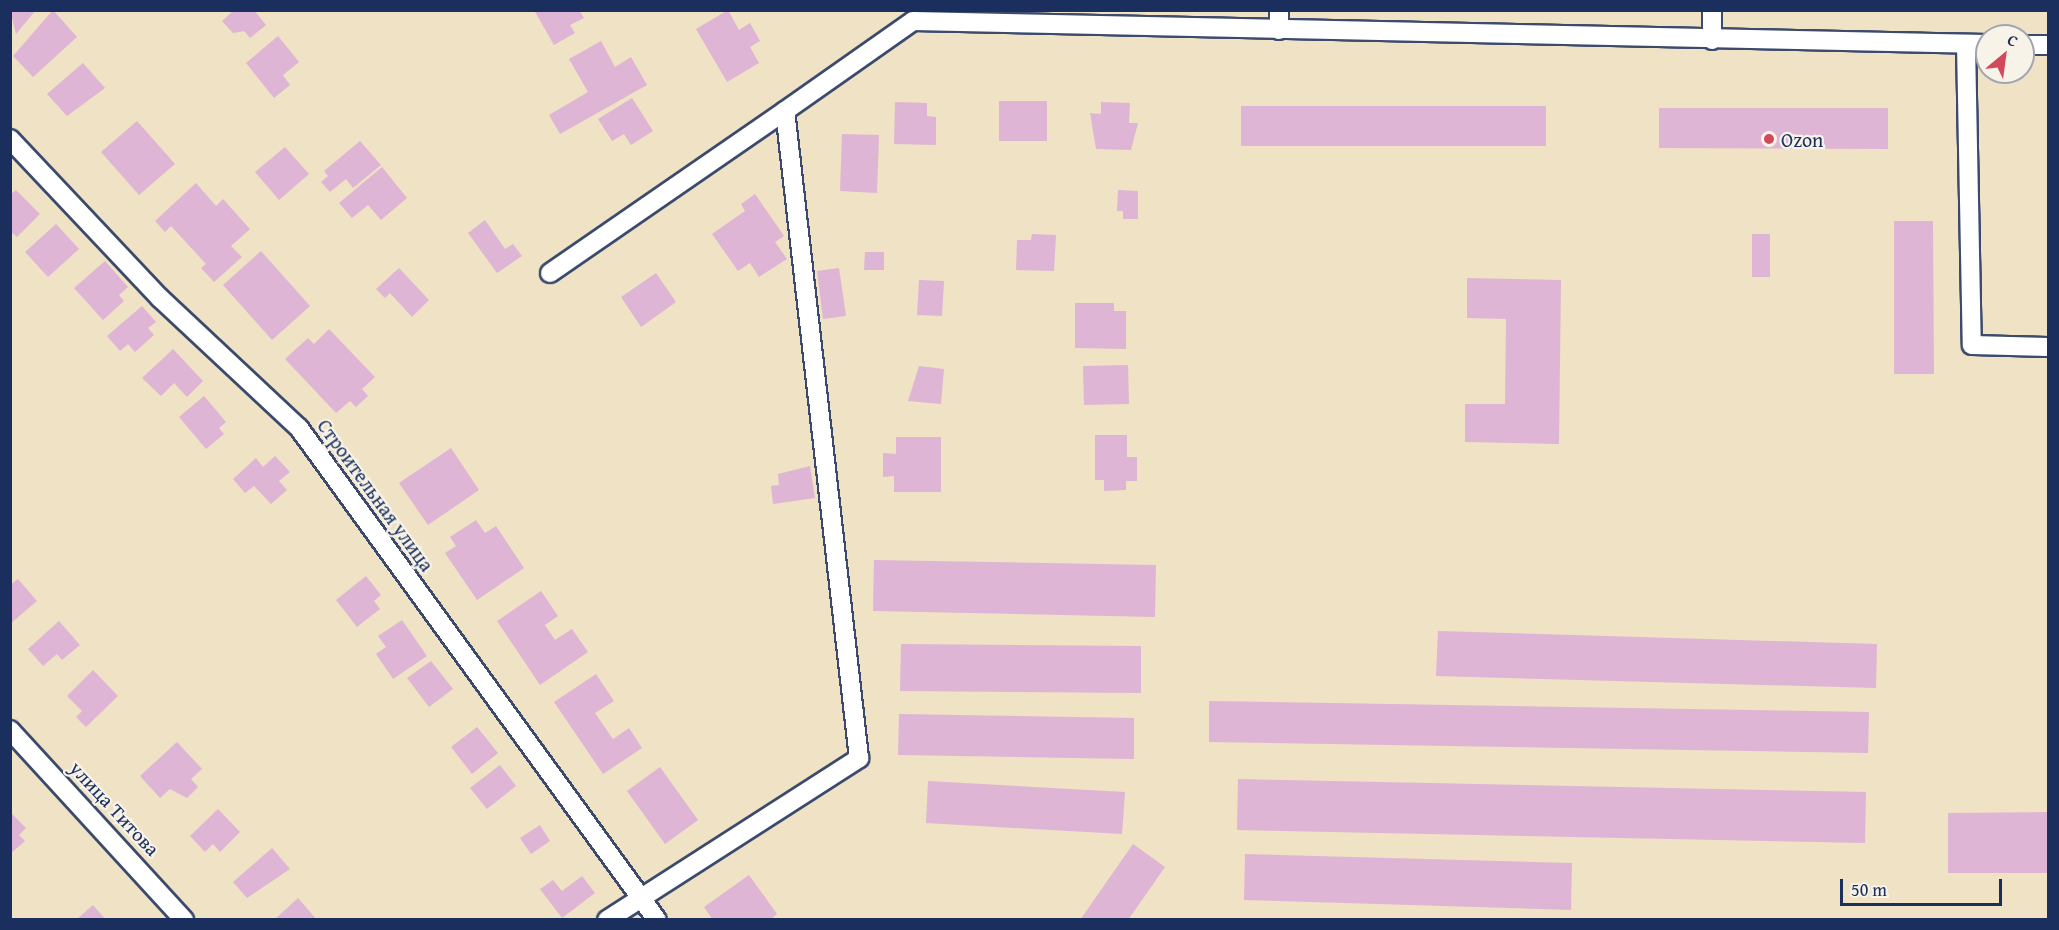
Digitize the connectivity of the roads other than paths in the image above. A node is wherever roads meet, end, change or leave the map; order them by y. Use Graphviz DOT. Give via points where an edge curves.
graph roads {
  1 [pos="1279,10"];
  2 [pos="1712,10"];
  3 [pos="910,16"];
  4 [pos="1279,30"];
  5 [pos="1712,40"];
  6 [pos="1966,44"];
  7 [pos="1975,44"];
  8 [pos="785,111"];
  9 [pos="10,138"];
  10 [pos="550,273"];
  11 [pos="2049,347"];
  12 [pos="10,730"];
  13 [pos="636,898"];
  14 [pos="184,920"];
  15 [pos="607,920"];
  16 [pos="657,920"];
  1 -- 4 [label="street"];
  2 -- 5 [label="street"];
  3 -- 4 [label="street"];
  3 -- 8 [label="street"];
  4 -- 5 [label="street"];
  5 -- 6 [label="street"];
  6 -- 7 [label="street"];
  6 -- 11 [label="street" via="1972,345"];
  8 -- 10 [label="street"];
  8 -- 13 [label="street" via="859,758"];
  9 -- 13 [label="street, Строительная улица" via="160,298 299,428"];
  12 -- 14 [label="street, улица Титова"];
  13 -- 15 [label="street"];
  13 -- 16 [label="street, Строительная улица"];
}
